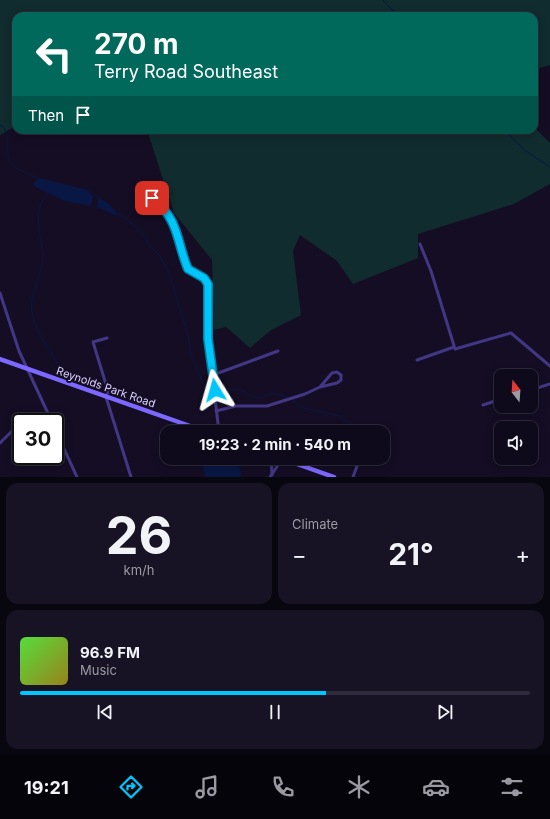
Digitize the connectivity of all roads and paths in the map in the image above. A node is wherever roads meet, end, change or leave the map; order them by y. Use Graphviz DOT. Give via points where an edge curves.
graph roads {
  1 [pos="152,198"];
  2 [pos="420,244"];
  3 [pos="0,293"];
  4 [pos="107,338"];
  5 [pos="454,347"];
  6 [pos="278,351"];
  7 [pos="0,359"];
  8 [pos="417,360"];
  9 [pos="550,366"];
  10 [pos="28,369"];
  11 [pos="213,375"];
  12 [pos="329,377"];
  13 [pos="333,383"];
  14 [pos="550,384"];
  15 [pos="320,387"];
  16 [pos="538,388"];
  17 [pos="106,397"];
  18 [pos="494,401"];
  19 [pos="483,405"];
  20 [pos="216,411"];
  21 [pos="47,413"];
  22 [pos="187,425"];
  23 [pos="218,425"];
  24 [pos="12,431"];
  25 [pos="0,443"];
  26 [pos="64,449"];
  27 [pos="271,465"];
  28 [pos="277,465"];
  29 [pos="301,465"];
  30 [pos="358,465"];
  31 [pos="271,476"];
  32 [pos="77,477"];
  33 [pos="131,477"];
  34 [pos="334,477"];
  35 [pos="354,477"];
  1 -- 11 [label="street" via="175,227 188,269 204,278 208,284 208,339"];
  2 -- 5 [label="street"];
  3 -- 10 [label="street" via="19,351"];
  4 -- 17 [label="street" via="93,342 108,391"];
  5 -- 8 [label="street"];
  5 -- 9 [label="street" via="455,349 512,333"];
  6 -- 11 [label="street"];
  7 -- 10 [label="main road, Reynolds Park Road"];
  10 -- 17 [label="main road, Reynolds Park Road"];
  10 -- 21 [label="street"];
  11 -- 20 [label="street"];
  12 -- 13 [label="street"];
  12 -- 13 [label="street" via="334,372 340,375 340,382"];
  12 -- 15 [label="street"];
  13 -- 15 [label="street"];
  14 -- 16 [label="street"];
  15 -- 20 [label="street" via="267,406 236,406"];
  17 -- 22 [label="main road, Reynolds Park Road"];
  17 -- 33 [label="street"];
  18 -- 19 [label="street"];
  20 -- 23 [label="street"];
  24 -- 25 [label="street"];
  26 -- 32 [label="street"];
  27 -- 31 [label="street"];
  28 -- 31 [label="street"];
  29 -- 34 [label="main road"];
  30 -- 35 [label="street"];
}
